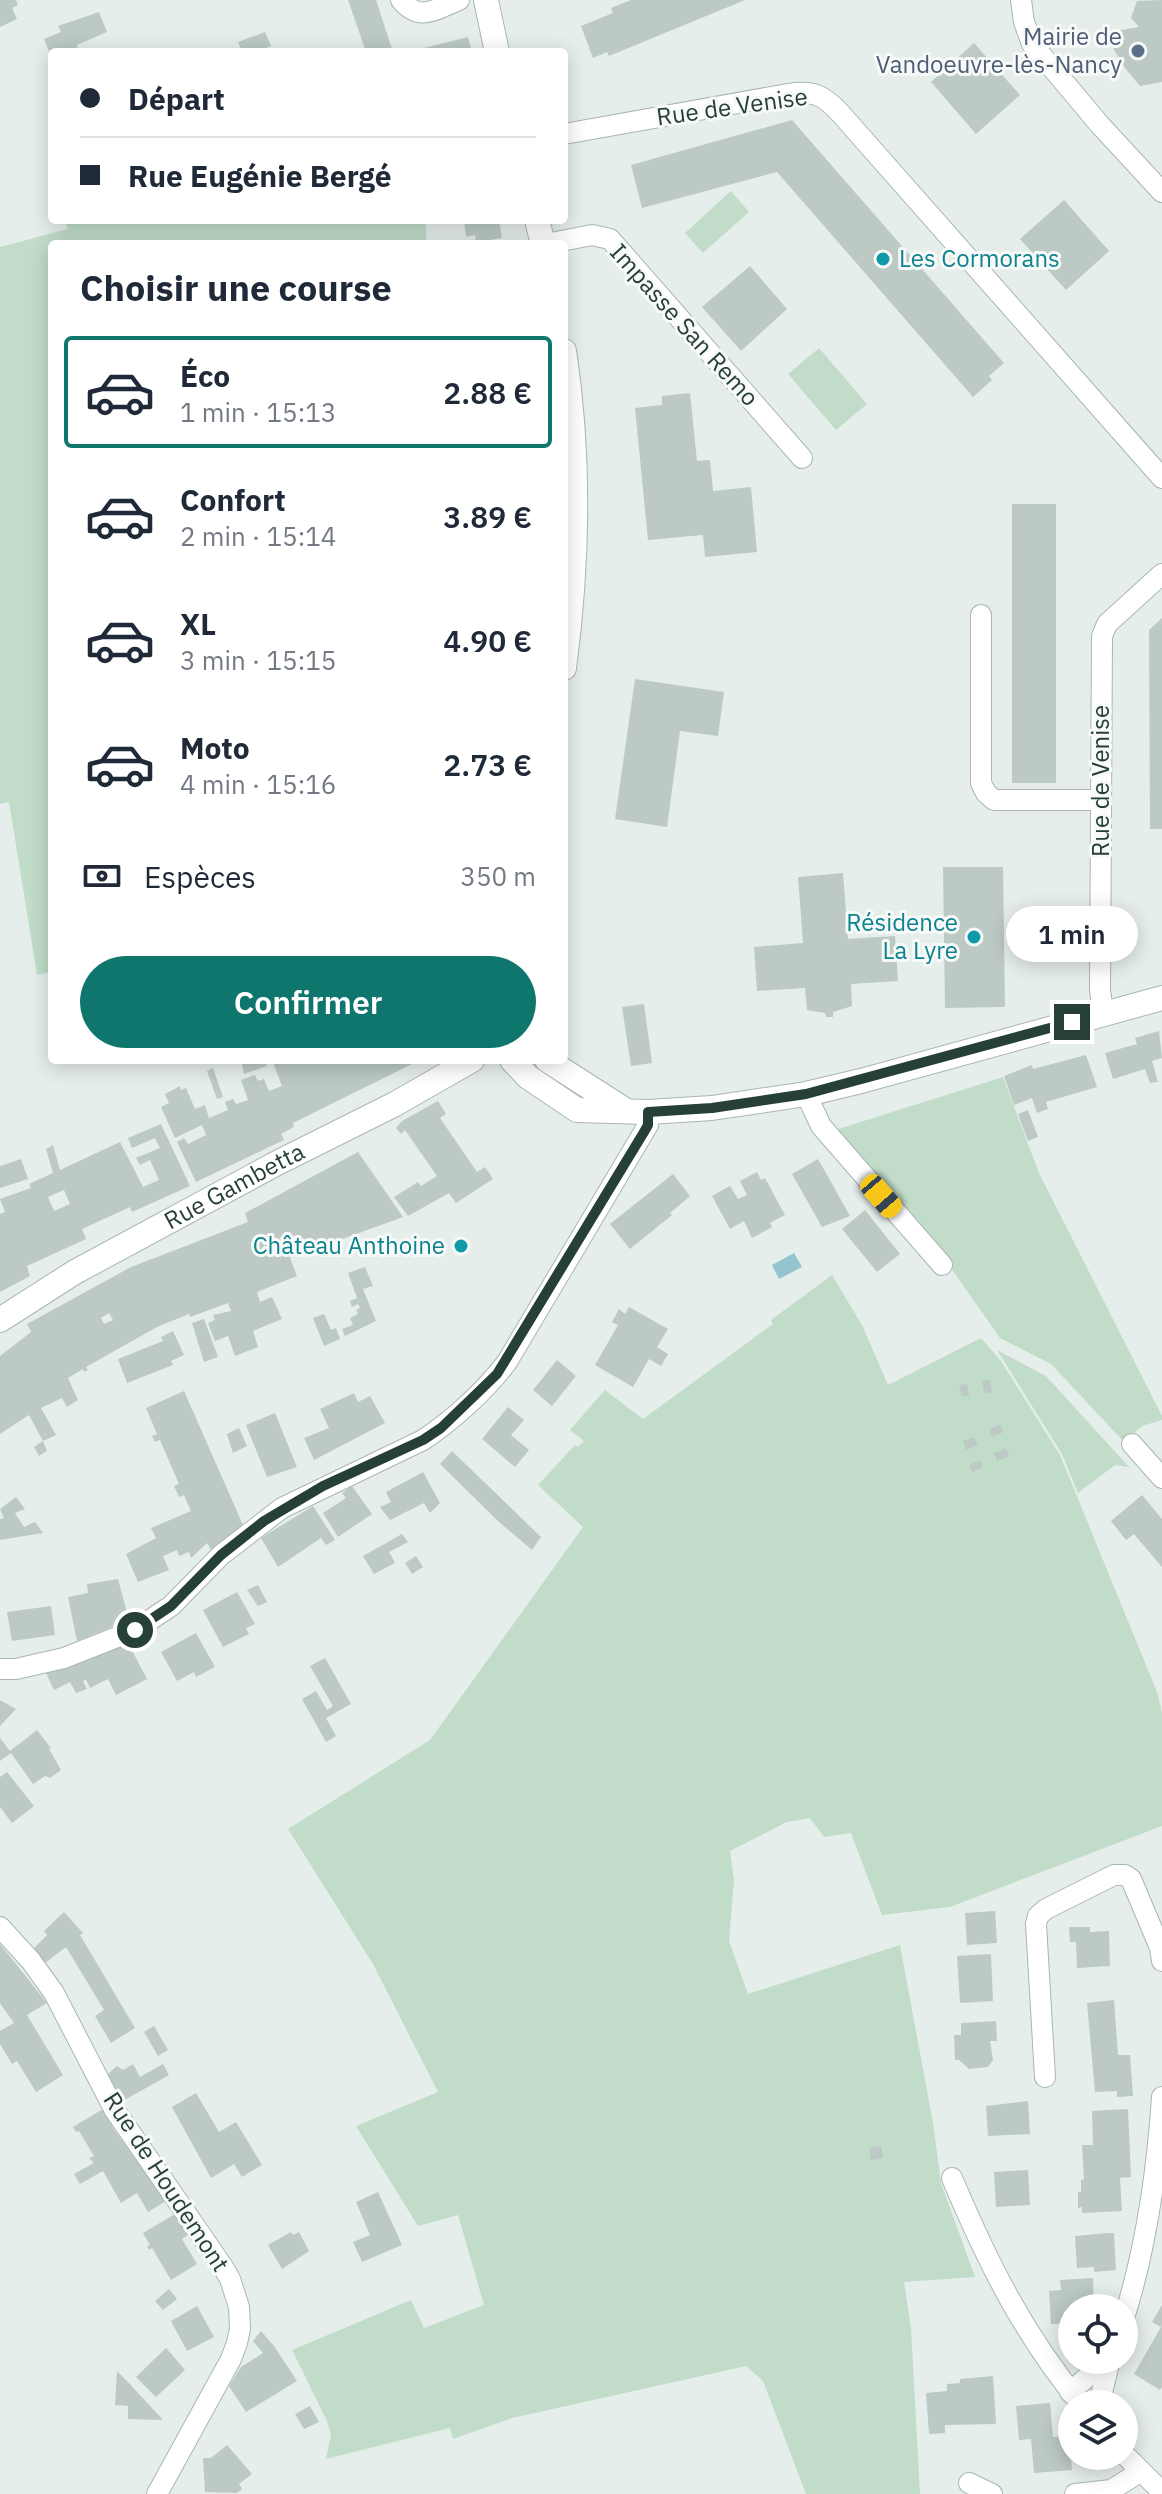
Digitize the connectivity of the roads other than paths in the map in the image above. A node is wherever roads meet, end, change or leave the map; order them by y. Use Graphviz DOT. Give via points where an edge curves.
graph roads {
  1 [pos="401,0"];
  2 [pos="459,0"];
  3 [pos="486,0"];
  4 [pos="1021,0"];
  5 [pos="496,48"];
  6 [pos="568,133"];
  7 [pos="1162,192"];
  8 [pos="565,240"];
  9 [pos="568,384"];
  10 [pos="802,458"];
  11 [pos="1162,478"];
  12 [pos="1162,574"];
  13 [pos="981,615"];
  14 [pos="568,629"];
  15 [pos="1101,800"];
  16 [pos="1162,998"];
  17 [pos="1103,1013"];
  18 [pos="465,1064"];
  19 [pos="516,1064"];
  20 [pos="554,1064"];
  21 [pos="806,1094"];
  22 [pos="638,1112"];
  23 [pos="942,1265"];
  24 [pos="0,1320"];
  25 [pos="1132,1444"];
  26 [pos="1162,1478"];
  27 [pos="1,1670"];
  28 [pos="0,1927"];
  29 [pos="1162,1961"];
  30 [pos="1045,2077"];
  31 [pos="1162,2097"];
  32 [pos="952,2178"];
  33 [pos="1131,2294"];
  34 [pos="1097,2374"];
  35 [pos="1070,2390"];
  36 [pos="1083,2390"];
  37 [pos="1138,2470"];
  38 [pos="1140,2472"];
  39 [pos="969,2483"];
  40 [pos="1162,2492"];
  41 [pos="157,2494"];
  42 [pos="992,2494"];
  43 [pos="1075,2494"];
  1 -- 2 [label="street" via="413,12 424,14"];
  3 -- 5 [label="street"];
  4 -- 7 [label="street" via="1032,44"];
  6 -- 11 [label="street, Rue de Venise" via="817,93"];
  8 -- 10 [label="street, Impasse San Remo" via="592,235 610,239"];
  9 -- 14 [label="street" via="575,517"];
  12 -- 15 [label="street, Rue de Venise" via="1104,630"];
  13 -- 15 [label="street" via="981,783 986,793 994,800"];
  15 -- 17 [label="street, Rue de Venise"];
  16 -- 17 [label="street"];
  17 -- 21 [label="street"];
  18 -- 24 [label="street, Rue Gambetta" via="75,1272"];
  19 -- 22 [label="street" via="577,1110"];
  20 -- 22 [label="street"];
  21 -- 22 [label="street"];
  21 -- 23 [label="street" via="821,1126"];
  22 -- 27 [label="street" via="648,1125 507,1362 441,1428 282,1508 147,1623 64,1658"];
  25 -- 26 [label="street"];
  28 -- 41 [label="street, Rue de Houdemont" via="54,1993 114,2109 223,2267 236,2294 240,2329 231,2359"];
  29 -- 30 [label="street" via="1125,1875 1114,1875 1038,1916"];
  31 -- 33 [label="street" via="1152,2207"];
  32 -- 35 [label="street" via="1010,2304"];
  34 -- 36 [label="street"];
  37 -- 38 [label="street"];
  38 -- 40 [label="street"];
  38 -- 43 [label="street" via="1111,2490"];
  39 -- 42 [label="street"];
}
